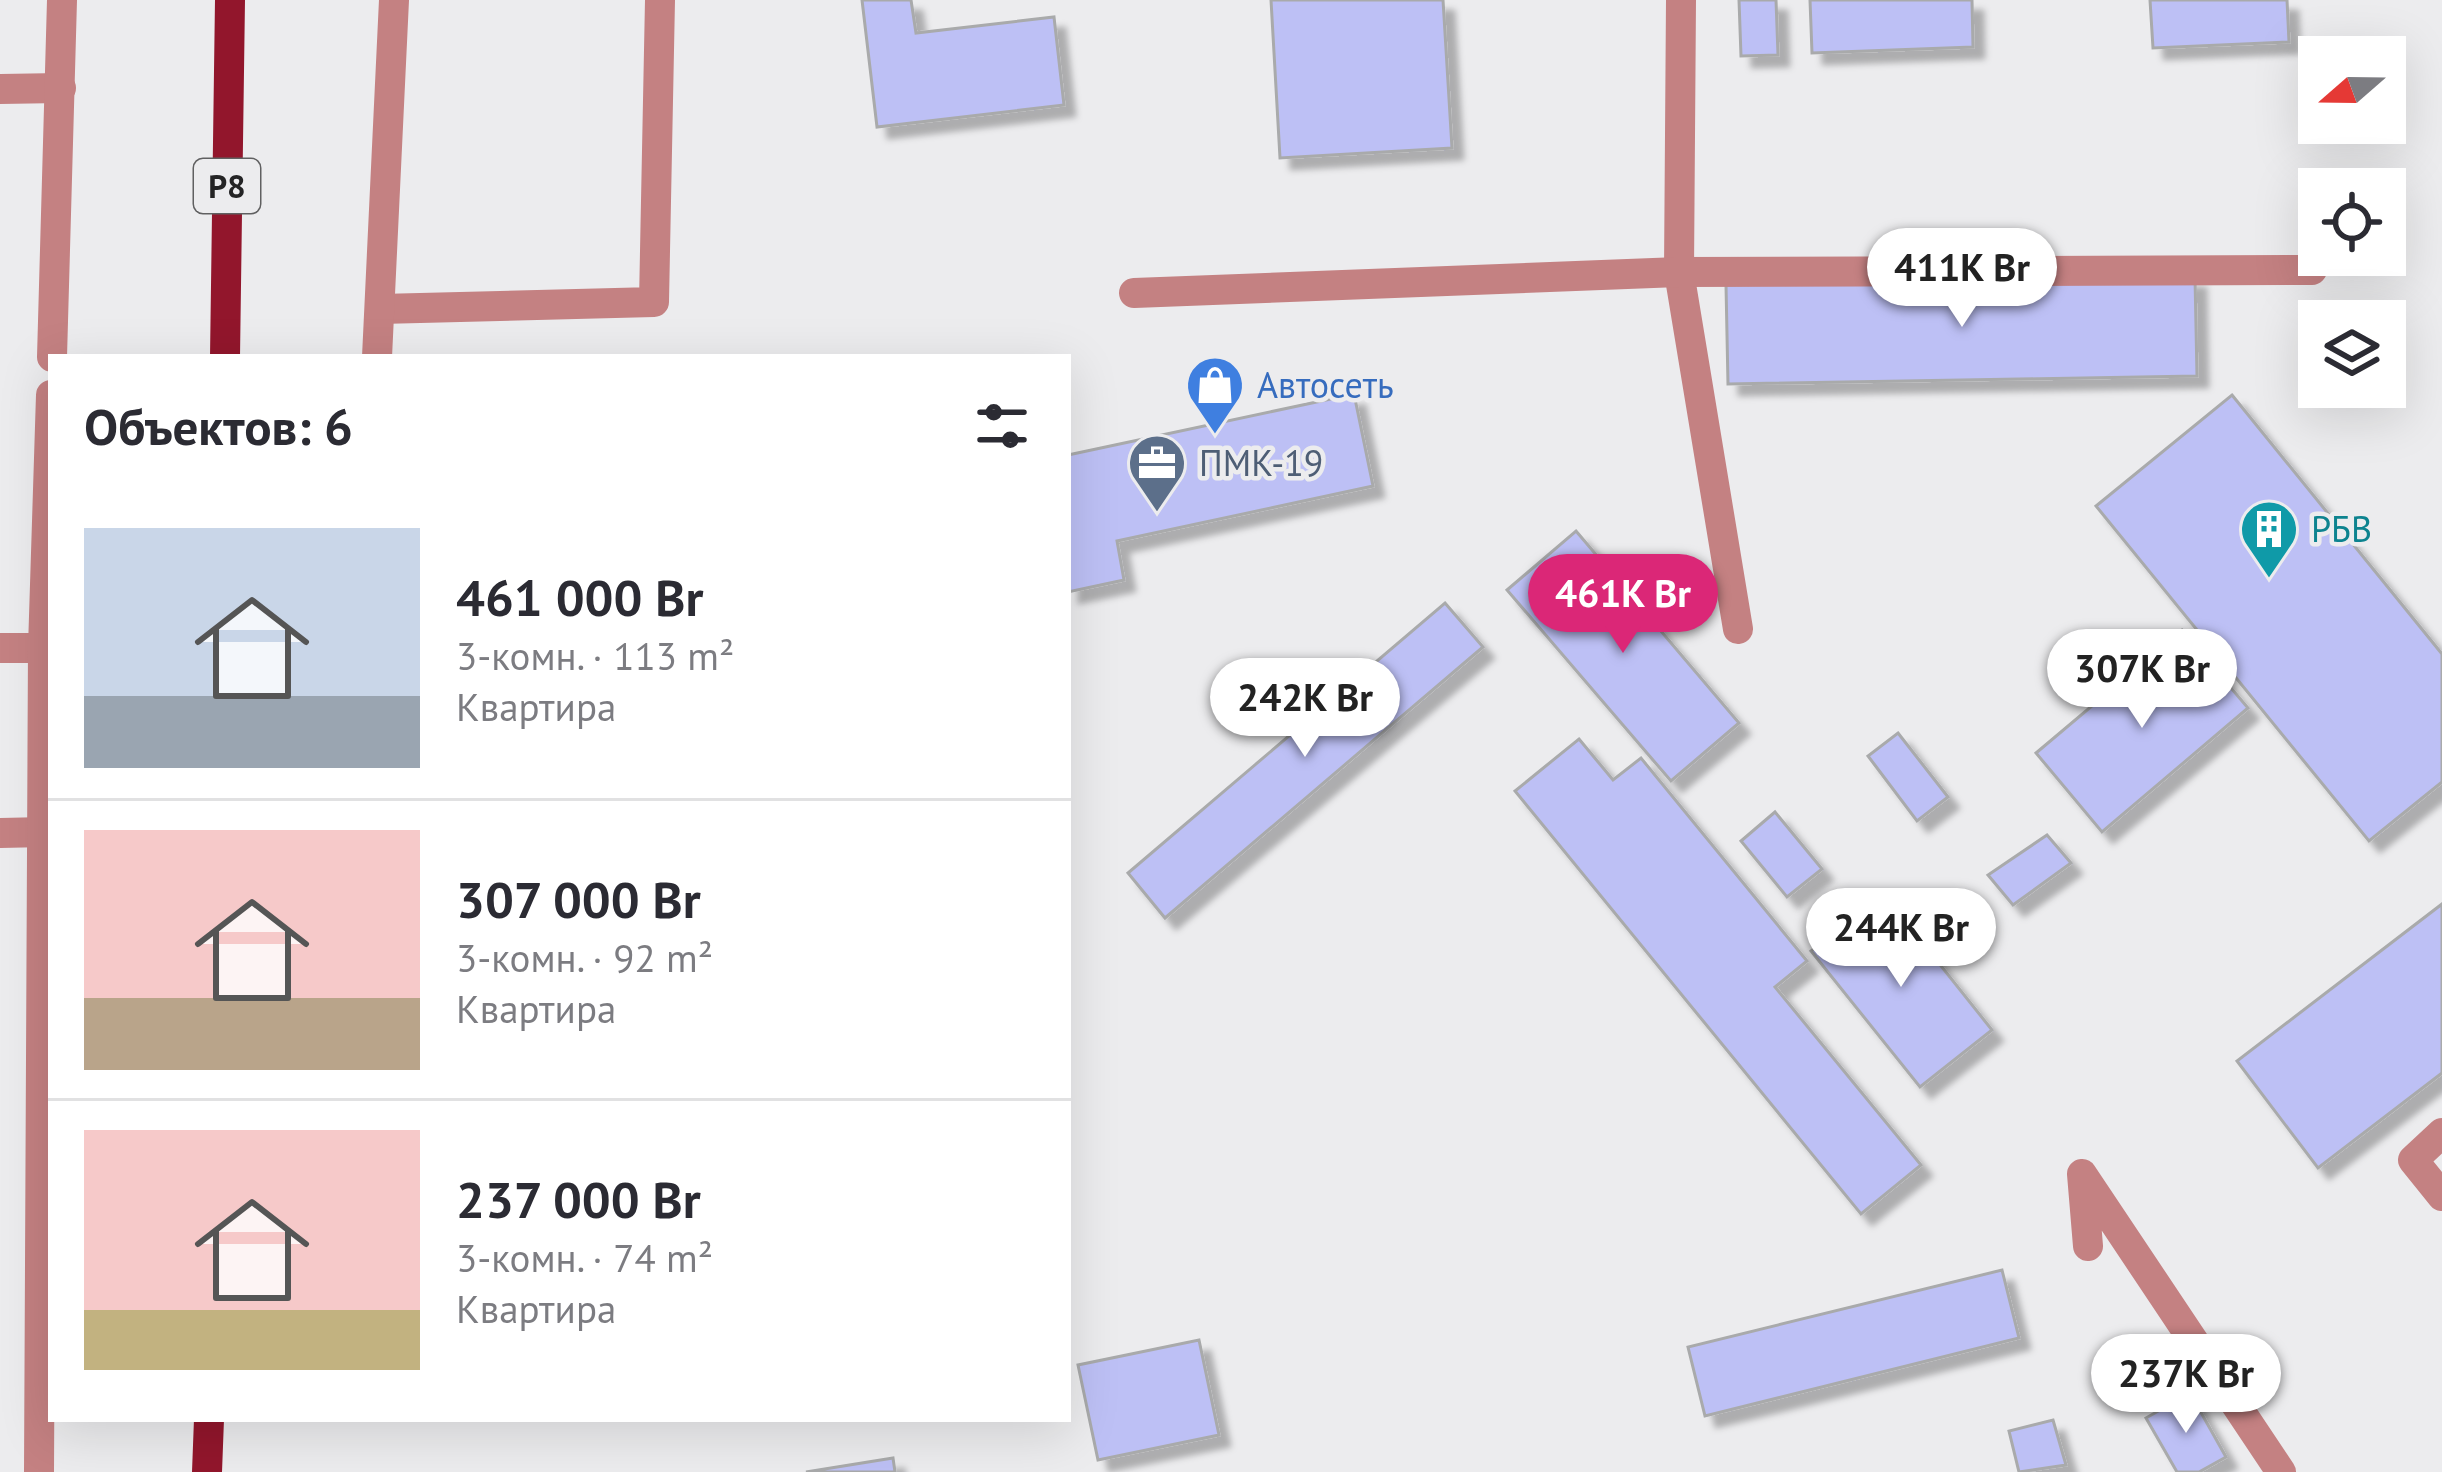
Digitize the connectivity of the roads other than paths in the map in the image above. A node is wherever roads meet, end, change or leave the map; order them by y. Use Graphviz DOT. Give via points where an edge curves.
graph roads {
  1 [pos="62,0"];
  2 [pos="394,0"];
  3 [pos="660,0"];
  4 [pos="1681,0"];
  5 [pos="230,8"];
  6 [pos="61,88"];
  7 [pos="0,89"];
  8 [pos="2298,270"];
  9 [pos="1679,272"];
  10 [pos="1134,293"];
  11 [pos="380,309"];
  12 [pos="52,354"];
  13 [pos="225,354"];
  14 [pos="377,354"];
  15 [pos="48,490"];
  16 [pos="1738,629"];
  17 [pos="0,648"];
  18 [pos="43,648"];
  19 [pos="46,832"];
  20 [pos="0,833"];
  21 [pos="2442,1133"];
  22 [pos="2442,1196"];
  23 [pos="2089,1246"];
  24 [pos="209,1422"];
  25 [pos="40,1472"];
  26 [pos="207,1472"];
  27 [pos="2281,1472"];
  1 -- 6 [label="lane"];
  2 -- 11 [label="lane"];
  3 -- 11 [label="lane" via="654,302"];
  4 -- 9 [label="lane"];
  5 -- 13 [label="main road, Р8"];
  6 -- 7 [label="lane"];
  6 -- 12 [label="lane"];
  8 -- 9 [label="lane"];
  9 -- 10 [label="lane"];
  9 -- 16 [label="lane"];
  11 -- 14 [label="lane"];
  15 -- 18 [label="lane"];
  17 -- 18 [label="lane"];
  18 -- 19 [label="lane"];
  19 -- 20 [label="lane"];
  19 -- 25 [label="lane"];
  21 -- 22 [label="lane" via="2413,1160"];
  23 -- 27 [label="lane" via="2082,1174"];
  24 -- 26 [label="main road"];
}
